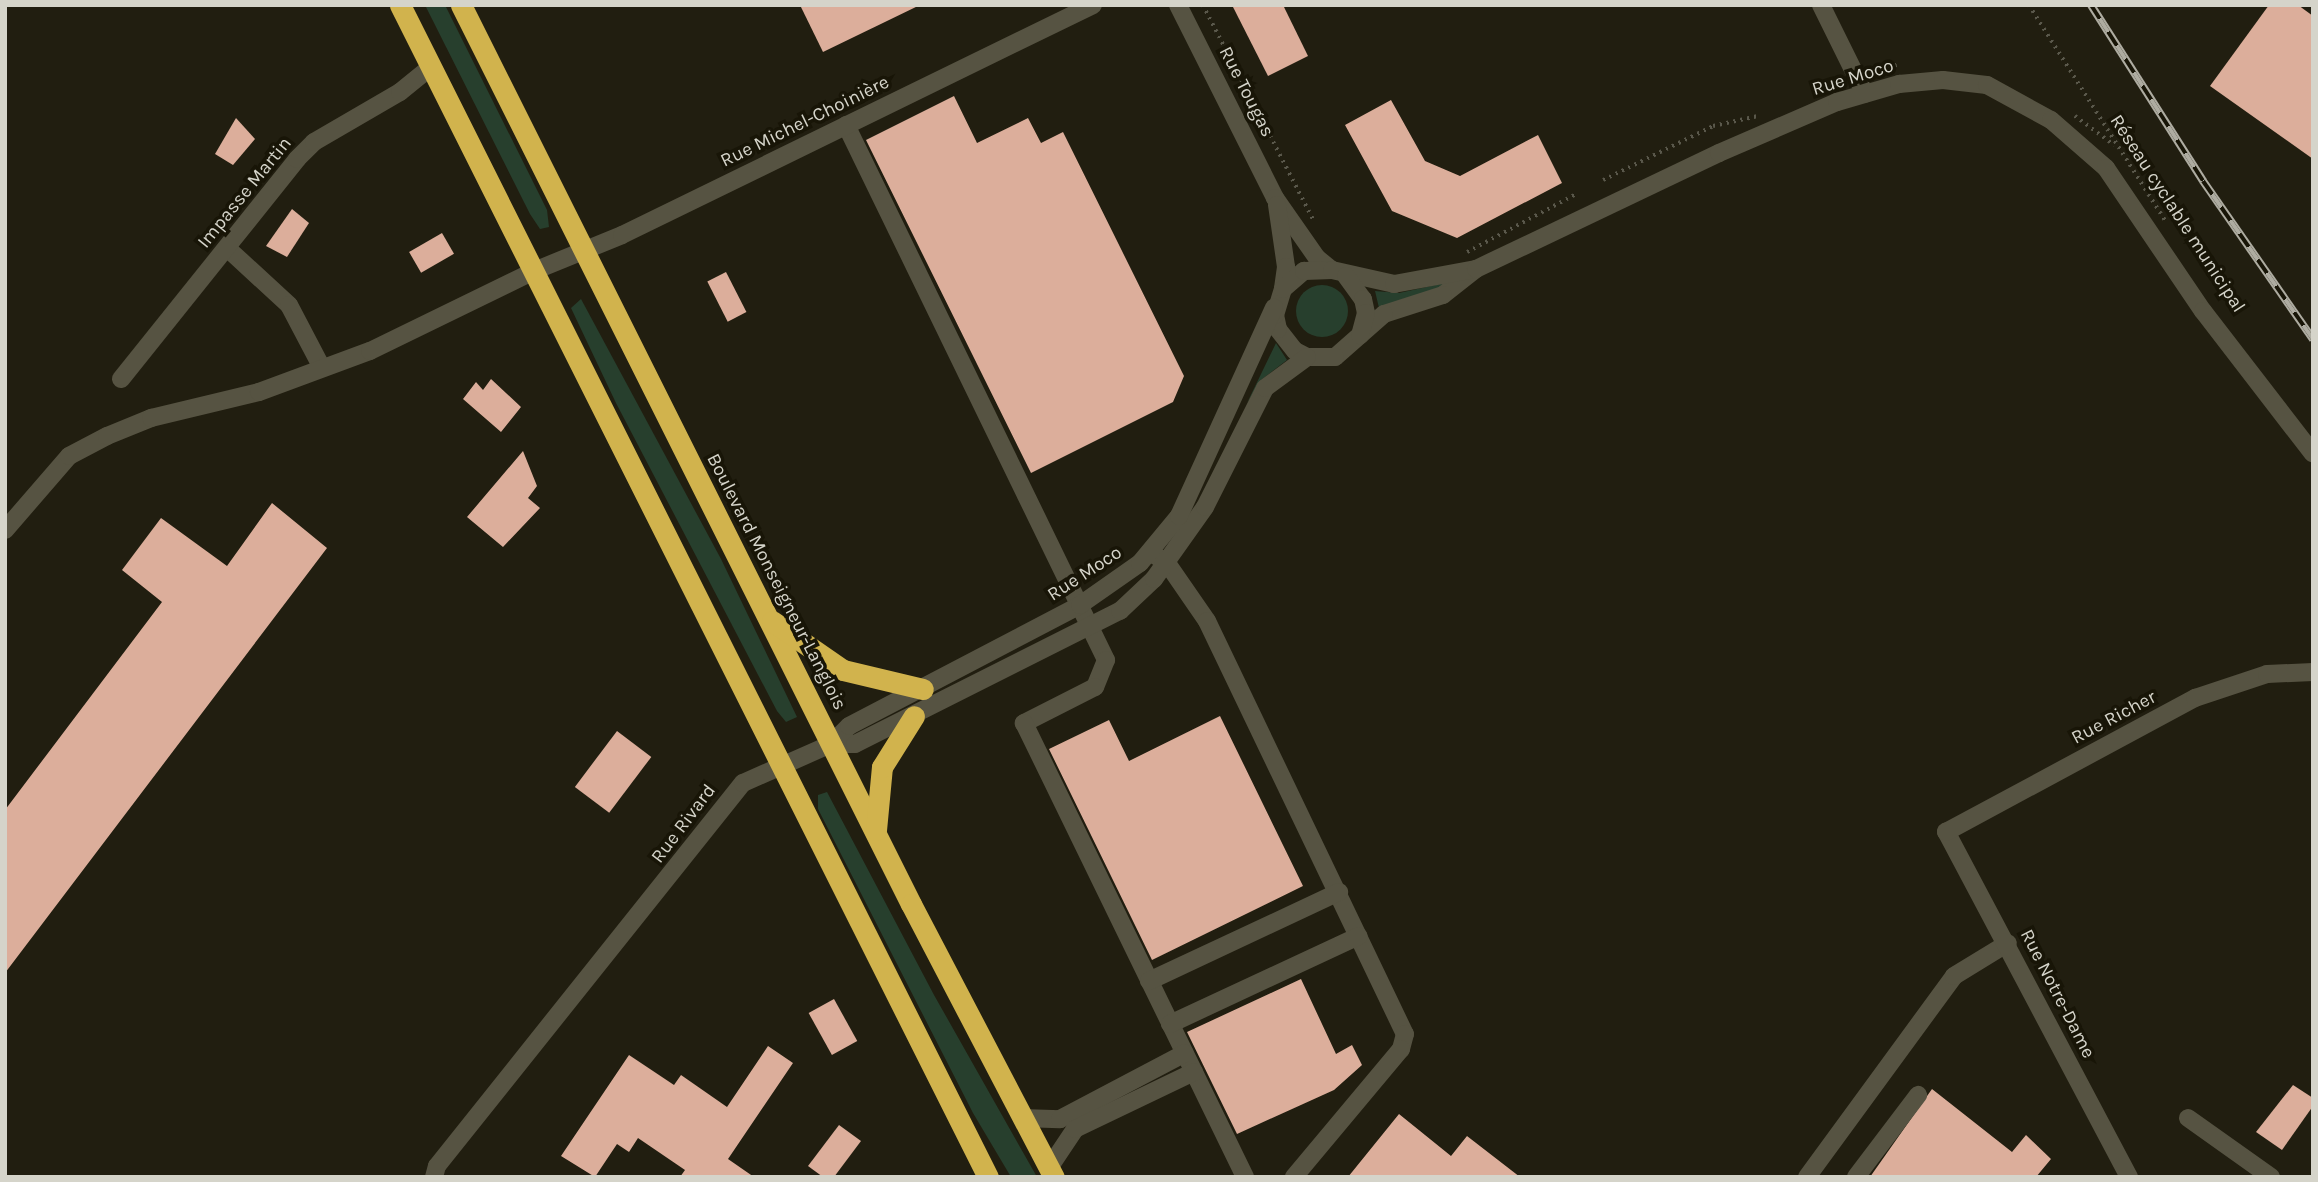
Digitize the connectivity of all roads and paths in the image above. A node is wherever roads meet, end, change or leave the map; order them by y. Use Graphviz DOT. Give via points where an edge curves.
graph roads {
  1 [pos="400,5"];
  2 [pos="461,5"];
  3 [pos="1093,5"];
  4 [pos="1178,5"];
  5 [pos="1203,5"];
  6 [pos="1821,5"];
  7 [pos="2029,5"];
  8 [pos="431,67"];
  9 [pos="1865,94"];
  10 [pos="1769,113"];
  11 [pos="846,125"];
  12 [pos="2088,125"];
  13 [pos="2118,149"];
  14 [pos="1603,180"];
  15 [pos="1576,194"];
  16 [pos="1275,198"];
  17 [pos="2169,227"];
  18 [pos="1319,230"];
  19 [pos="227,248"];
  20 [pos="586,252"];
  21 [pos="1464,253"];
  22 [pos="1476,270"];
  23 [pos="534,271"];
  24 [pos="1339,273"];
  25 [pos="1280,295"];
  26 [pos="1357,341"];
  27 [pos="1307,357"];
  28 [pos="321,366"];
  29 [pos="121,379"];
  30 [pos="2313,454"];
  31 [pos="5,530"];
  32 [pos="1150,552"];
  33 [pos="1167,563"];
  34 [pos="1080,605"];
  35 [pos="770,620"];
  36 [pos="1090,628"];
  37 [pos="2313,672"];
  38 [pos="923,689"];
  39 [pos="914,716"];
  40 [pos="831,744"];
  41 [pos="782,767"];
  42 [pos="876,832"];
  43 [pos="1946,832"];
  44 [pos="1339,892"];
  45 [pos="1359,936"];
  46 [pos="2008,943"];
  47 [pos="1149,981"];
  48 [pos="1170,1024"];
  49 [pos="1185,1053"];
  50 [pos="1194,1072"];
  51 [pos="1918,1095"];
  52 [pos="1022,1118"];
  53 [pos="2188,1118"];
  54 [pos="1052,1172"];
  55 [pos="434,1177"];
  56 [pos="988,1177"];
  57 [pos="1245,1177"];
  58 [pos="1294,1177"];
  59 [pos="1807,1177"];
  60 [pos="1856,1177"];
  61 [pos="2129,1177"];
  62 [pos="2271,1177"];
  1 -- 8 [label="highway"];
  2 -- 20 [label="highway, Boulevard Monseigneur-Langlois"];
  3 -- 11 [label="street, Rue Michel-Choinière"];
  4 -- 16 [label="street, Rue Tougas"];
  5 -- 18 [label="path"];
  6 -- 9 [label="street"];
  7 -- 13 [label="path, Réseau cyclable municipal"];
  8 -- 19 [label="street, Impasse Martin" via="400,92 314,142 270,188"];
  8 -- 23 [label="highway"];
  9 -- 22 [label="street, Rue Moco" via="1718,153"];
  9 -- 30 [label="street, Rue Moco" via="1899,84 1943,80 1987,85 2019,99 2082,144 2106,168 2203,311"];
  10 -- 14 [label="path" via="1713,126"];
  11 -- 20 [label="street, Rue Michel-Choinière"];
  11 -- 34 [label="street"];
  12 -- 13 [label="path"];
  13 -- 17 [label="path, Réseau cyclable municipal"];
  15 -- 21 [label="path"];
  16 -- 24 [label="street, Rue Tougas" via="1317,258"];
  16 -- 25 [label="street, Rue Tougas" via="1286,267"];
  19 -- 28 [label="street" via="289,305"];
  19 -- 29 [label="street, Impasse Martin"];
  20 -- 23 [label="street, Rue Michel-Choinière"];
  20 -- 35 [label="highway, Boulevard Monseigneur-Langlois"];
  22 -- 24 [label="street, Rue Moco" via="1394,284"];
  22 -- 26 [label="street, Rue Moco" via="1443,295 1384,314"];
  23 -- 28 [label="street, Rue Michel-Choinière" via="370,351"];
  23 -- 41 [label="highway"];
  24 -- 25 [label="street, Rue Moco" via="1304,271"];
  24 -- 26 [label="street" via="1363,299 1366,313"];
  25 -- 27 [label="street" via="1276,322 1284,342"];
  25 -- 32 [label="street, Rue Moco" via="1180,516"];
  26 -- 27 [label="street, Rue Moco" via="1335,357"];
  27 -- 33 [label="street, Rue Moco" via="1265,388 1205,507"];
  28 -- 31 [label="street, Rue Michel-Choinière" via="259,392 151,418 107,436 69,456"];
  32 -- 33 [label="street"];
  32 -- 34 [label="street, Rue Moco" via="1113,586"];
  33 -- 36 [label="street, Rue Moco" via="1129,603"];
  33 -- 44 [label="street" via="1207,621"];
  34 -- 36 [label="street"];
  34 -- 38 [label="street, Rue Moco"];
  35 -- 38 [label="highway" via="843,670"];
  35 -- 40 [label="highway, Boulevard Monseigneur-Langlois"];
  36 -- 39 [label="street, Rue Moco"];
  36 -- 47 [label="street" via="1106,660 1101,679 1095,687 1024,723"];
  37 -- 43 [label="street, Rue Richer" via="2267,674 2195,698"];
  38 -- 40 [label="street, Rue Moco" via="849,726"];
  39 -- 40 [label="street, Rue Moco" via="855,744"];
  39 -- 42 [label="highway" via="882,767"];
  40 -- 41 [label="street, Rue Moco"];
  40 -- 42 [label="highway, Boulevard Monseigneur-Langlois"];
  41 -- 55 [label="street, Rue Rivard" via="755,776 737,789 437,1166"];
  41 -- 56 [label="highway"];
  42 -- 52 [label="highway, Boulevard Monseigneur-Langlois"];
  43 -- 46 [label="street, Rue Notre-Dame"];
  44 -- 45 [label="street"];
  44 -- 47 [label="street"];
  45 -- 48 [label="street"];
  45 -- 58 [label="street" via="1406,1042"];
  46 -- 59 [label="street" via="1954,976"];
  46 -- 61 [label="street, Rue Notre-Dame"];
  47 -- 48 [label="street"];
  48 -- 49 [label="street"];
  49 -- 50 [label="street"];
  49 -- 52 [label="street" via="1060,1119"];
  50 -- 54 [label="street" via="1075,1129"];
  50 -- 57 [label="street"];
  51 -- 60 [label="street"];
  52 -- 54 [label="highway, Boulevard Monseigneur-Langlois"];
  53 -- 62 [label="street"];
}
